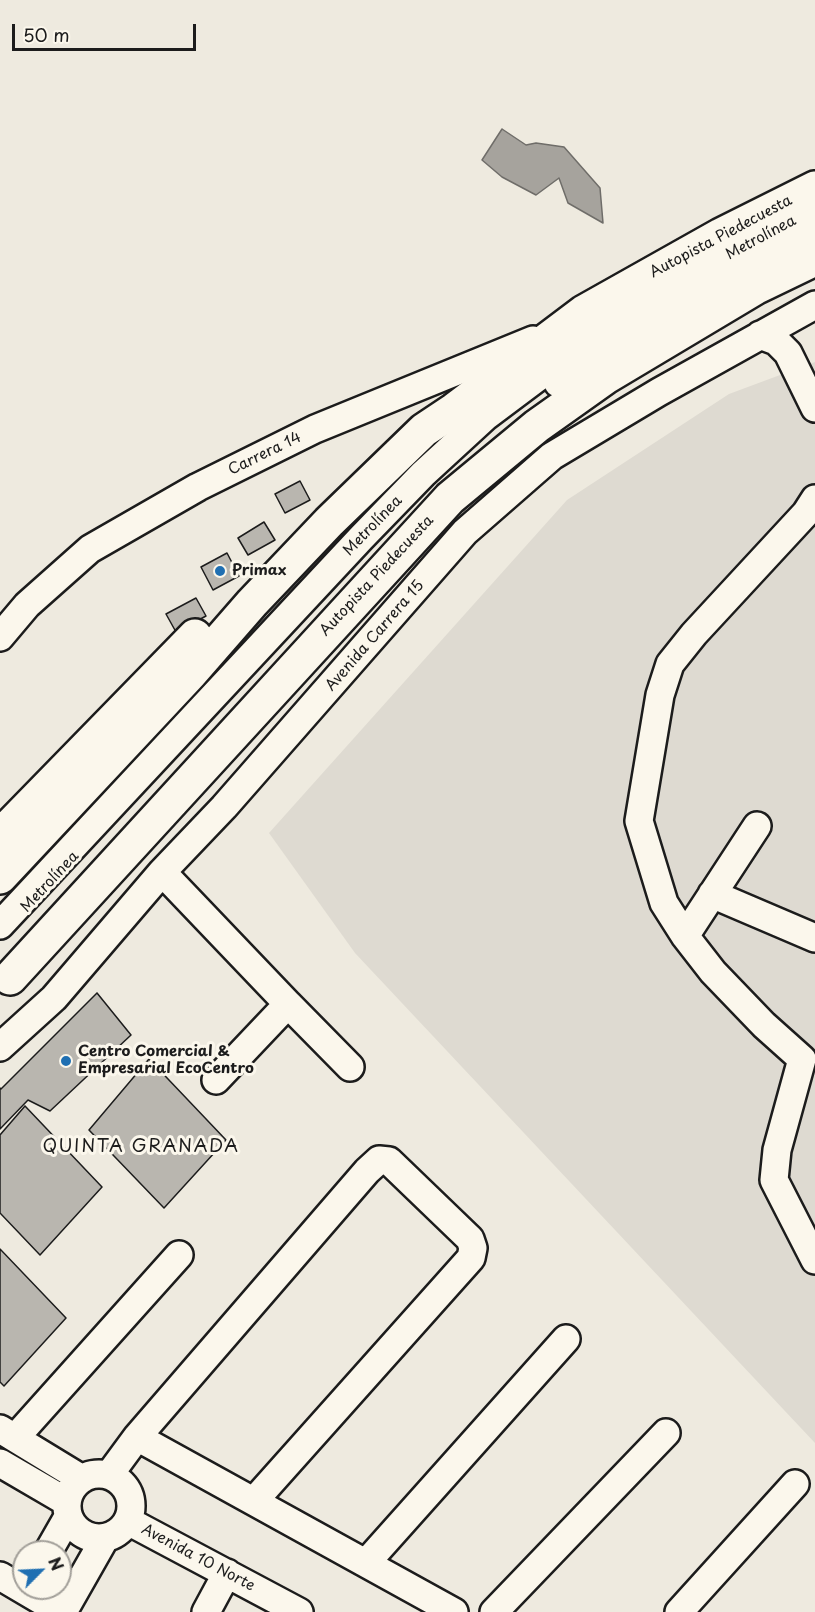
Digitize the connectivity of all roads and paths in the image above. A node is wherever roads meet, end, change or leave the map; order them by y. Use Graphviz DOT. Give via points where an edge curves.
graph roads {
  1 [pos="815,188"];
  2 [pos="815,210"];
  3 [pos="815,238"];
  4 [pos="815,259"];
  5 [pos="652,273"];
  6 [pos="815,305"];
  7 [pos="565,327"];
  8 [pos="760,335"];
  9 [pos="815,408"];
  10 [pos="413,440"];
  11 [pos="815,499"];
  12 [pos="0,637"];
  13 [pos="757,826"];
  14 [pos="0,836"];
  15 [pos="162,872"];
  16 [pos="0,877"];
  17 [pos="712,894"];
  18 [pos="0,902"];
  19 [pos="0,925"];
  20 [pos="0,936"];
  21 [pos="685,936"];
  22 [pos="815,938"];
  23 [pos="5,971"];
  24 [pos="288,1004"];
  25 [pos="0,1047"];
  26 [pos="808,1061"];
  27 [pos="350,1067"];
  28 [pos="216,1080"];
  29 [pos="179,1255"];
  30 [pos="815,1260"];
  31 [pos="566,1339"];
  32 [pos="666,1433"];
  33 [pos="8,1434"];
  34 [pos="137,1437"];
  35 [pos="0,1463"];
  36 [pos="109,1475"];
  37 [pos="82,1479"];
  38 [pos="795,1484"];
  39 [pos="254,1501"];
  40 [pos="68,1510"];
  41 [pos="128,1521"];
  42 [pos="105,1538"];
  43 [pos="54,1540"];
  44 [pos="366,1563"];
  45 [pos="226,1573"];
  46 [pos="42,1600"];
  47 [pos="62,1612"];
  48 [pos="206,1612"];
  49 [pos="299,1612"];
  50 [pos="454,1612"];
  51 [pos="494,1612"];
  52 [pos="679,1612"];
  1 -- 5 [label="highway, Autopista Piedecuesta"];
  2 -- 19 [label="street, Metrolínea" via="701,270 589,339 485,417 361,537"];
  3 -- 20 [label="street, Metrolínea" via="584,366 498,423 424,484"];
  4 -- 23 [label="highway, Autopista Piedecuesta" via="755,288 606,377 537,426 450,498"];
  5 -- 7 [label="highway, Autopista Piedecuesta"];
  5 -- 18 [label="highway" via="598,327 402,465"];
  6 -- 8 [label="street, Avenida Carrera 15"];
  7 -- 10 [label="highway, Autopista Piedecuesta"];
  7 -- 12 [label="street, Carrera 14" via="315,429 198,487 90,549 27,605"];
  8 -- 9 [label="street" via="776,341 788,353"];
  8 -- 15 [label="street, Avenida Carrera 15" via="552,456 465,532 224,807"];
  10 -- 14 [label="highway" via="345,478"];
  10 -- 16 [label="highway, Autopista Piedecuesta" via="259,595"];
  11 -- 21 [label="street" via="670,664 660,695 639,821 664,903"];
  13 -- 17 [label="street"];
  15 -- 24 [label="street"];
  15 -- 25 [label="street, Avenida Carrera 15" via="54,998"];
  17 -- 21 [label="street"];
  17 -- 22 [label="street"];
  21 -- 26 [label="street" via="764,1025"];
  24 -- 27 [label="street"];
  24 -- 28 [label="street"];
  26 -- 30 [label="street" via="777,1150 774,1180"];
  29 -- 33 [label="street"];
  31 -- 44 [label="street"];
  32 -- 51 [label="street"];
  33 -- 37 [label="street"];
  34 -- 36 [label="street"];
  34 -- 39 [label="street"];
  34 -- 39 [label="street" via="367,1171 379,1160 389,1161 470,1239 471,1258"];
  35 -- 40 [label="street"];
  36 -- 37 [label="street" via="94,1474"];
  36 -- 41 [label="street" via="121,1482 129,1494 132,1508"];
  37 -- 40 [label="street" via="72,1489"];
  38 -- 52 [label="street"];
  39 -- 44 [label="street"];
  40 -- 42 [label="street" via="77,1530 89,1537"];
  40 -- 43 [label="street"];
  41 -- 42 [label="street" via="118,1533"];
  41 -- 45 [label="street, Avenida 10 Norte"];
  42 -- 47 [label="street"];
  44 -- 50 [label="street"];
  45 -- 48 [label="street"];
  45 -- 49 [label="street, Avenida 10 Norte"];
  46 -- 47 [label="street"];
}
